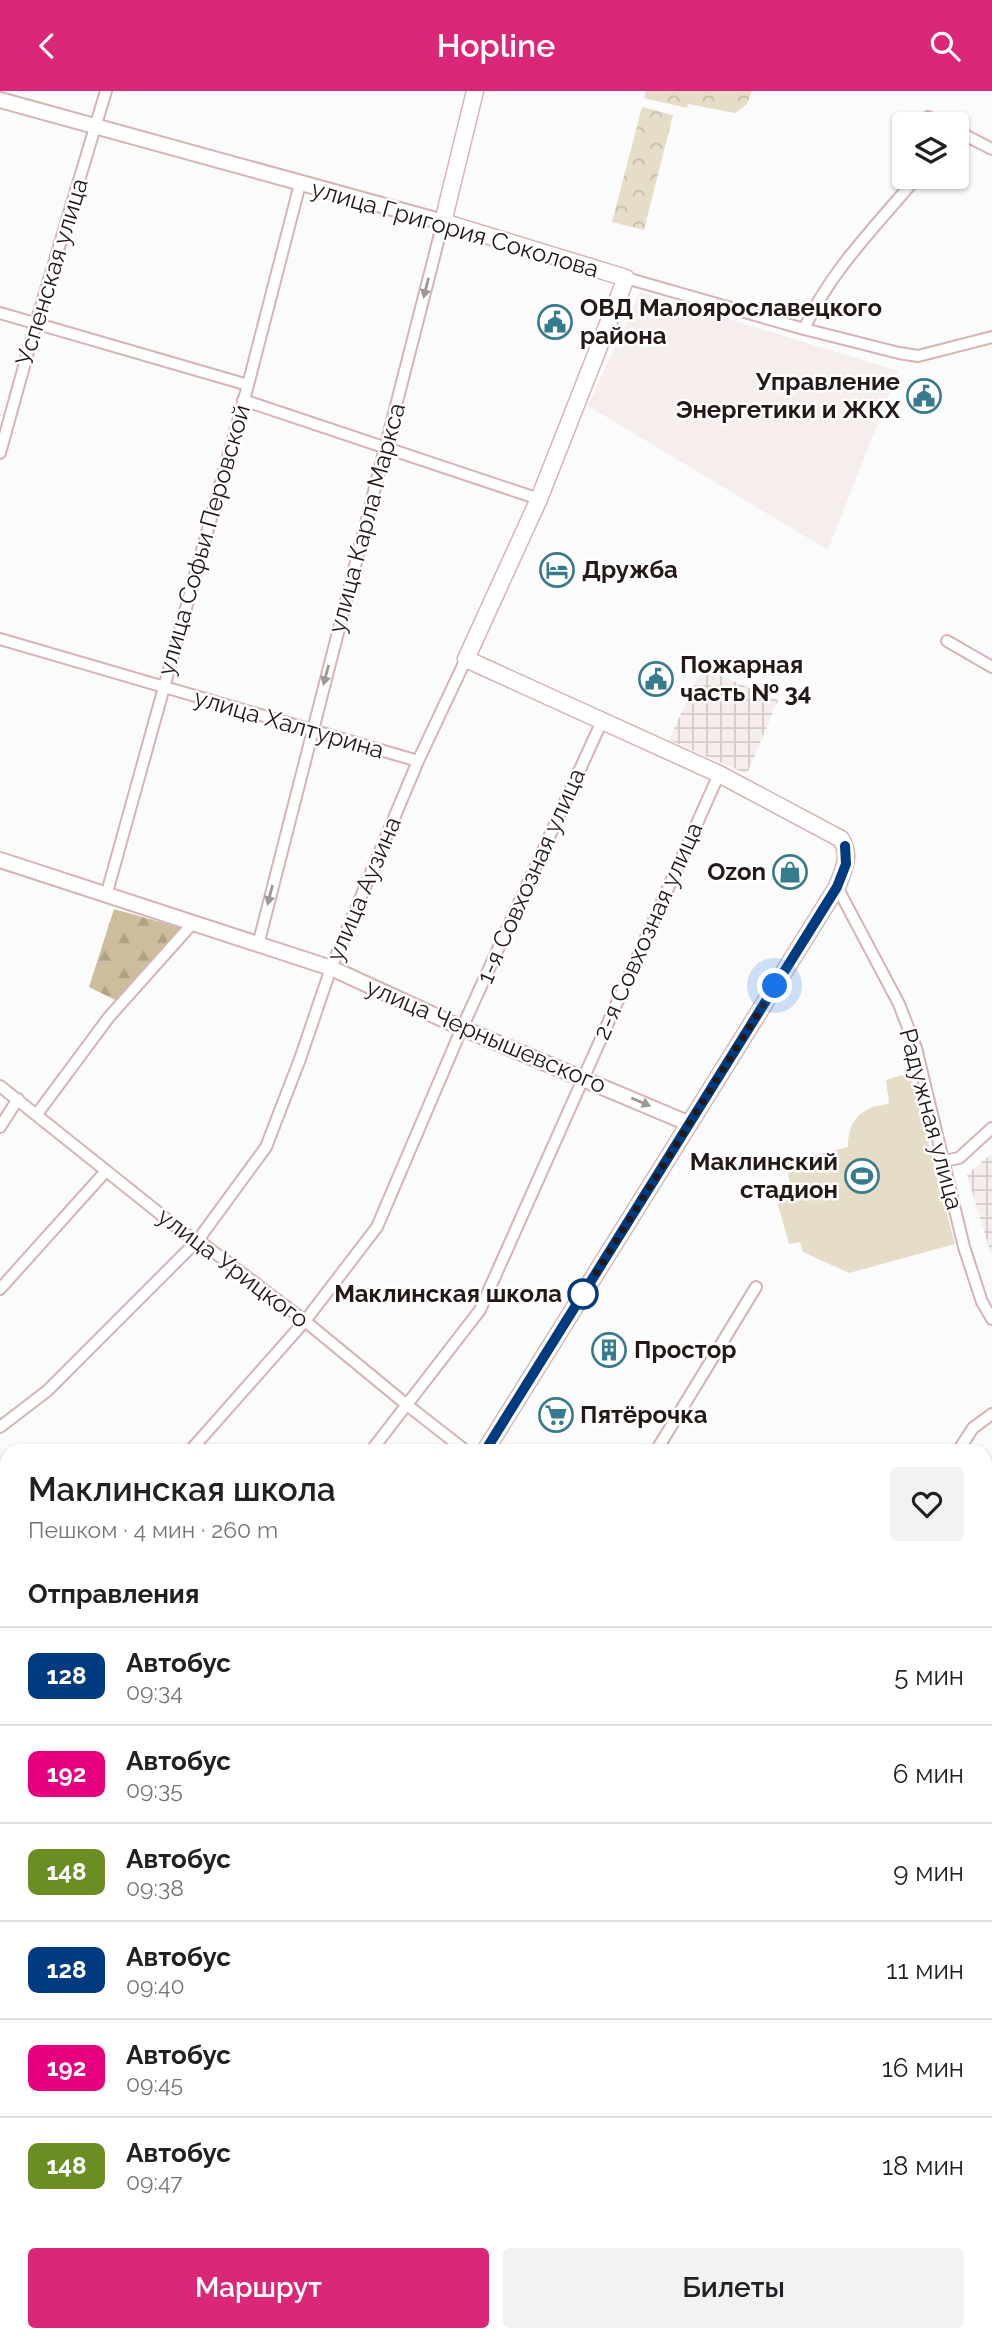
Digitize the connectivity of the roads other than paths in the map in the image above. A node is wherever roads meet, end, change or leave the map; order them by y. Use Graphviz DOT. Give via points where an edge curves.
graph roads {
  1 [pos="106,91"];
  2 [pos="475,91"];
  3 [pos="0,100"];
  4 [pos="96,127"];
  5 [pos="969,137"];
  6 [pos="992,149"];
  7 [pos="300,184"];
  8 [pos="907,189"];
  9 [pos="443,222"];
  10 [pos="626,278"];
  11 [pos="0,313"];
  12 [pos="36,323"];
  13 [pos="804,329"];
  14 [pos="992,337"];
  15 [pos="248,385"];
  16 [pos="243,400"];
  17 [pos="385,448"];
  18 [pos="0,453"];
  19 [pos="539,499"];
  20 [pos="0,639"];
  21 [pos="947,641"];
  22 [pos="466,659"];
  23 [pos="992,667"];
  24 [pos="163,687"];
  25 [pos="602,721"];
  26 [pos="312,731"];
  27 [pos="418,761"];
  28 [pos="719,774"];
  29 [pos="0,860"];
  30 [pos="837,887"];
  31 [pos="106,896"];
  32 [pos="192,924"];
  33 [pos="258,945"];
  34 [pos="331,968"];
  35 [pos="462,1028"];
  36 [pos="582,1077"];
  37 [pos="0,1086"];
  38 [pos="18,1099"];
  39 [pos="37,1114"];
  40 [pos="690,1123"];
  41 [pos="0,1127"];
  42 [pos="992,1129"];
  43 [pos="944,1161"];
  44 [pos="106,1171"];
  45 [pos="198,1240"];
  46 [pos="756,1287"];
  47 [pos="0,1289"];
  48 [pos="992,1319"];
  49 [pos="305,1321"];
  50 [pos="407,1405"];
  51 [pos="992,1413"];
  52 [pos="0,1427"];
  53 [pos="196,1444"];
  54 [pos="376,1444"];
  55 [pos="457,1444"];
  56 [pos="489,1444"];
  57 [pos="660,1444"];
  58 [pos="963,1444"];
  1 -- 4 [label="street, Успенская улица"];
  2 -- 9 [label="main road, улица Карла Маркса"];
  3 -- 4 [label="street, улица Григория Соколова"];
  4 -- 7 [label="street, улица Григория Соколова"];
  4 -- 12 [label="street, Успенская улица"];
  5 -- 6 [label="street"];
  7 -- 9 [label="street, улица Григория Соколова"];
  7 -- 15 [label="street, улица Софьи Перовской"];
  8 -- 13 [label="street" via="831,280"];
  9 -- 10 [label="main road, улица Григория Соколова"];
  9 -- 17 [label="street, улица Карла Маркса, one-way"];
  10 -- 13 [label="street, улица Григория Соколова"];
  10 -- 19 [label="main road, улица Аузина"];
  11 -- 12 [label="street"];
  12 -- 15 [label="street"];
  12 -- 18 [label="street, Успенская улица"];
  13 -- 14 [label="street, улица Григория Соколова" via="918,355"];
  15 -- 16 [label="street, улица Софьи Перовской"];
  16 -- 17 [label="street"];
  16 -- 24 [label="street, улица Софьи Перовской"];
  17 -- 19 [label="street"];
  17 -- 26 [label="street, улица Карла Маркса, one-way"];
  19 -- 22 [label="main road, улица Аузина"];
  20 -- 24 [label="street, улица Халтурина"];
  21 -- 23 [label="street"];
  22 -- 25 [label="main road"];
  22 -- 27 [label="street, улица Аузина"];
  24 -- 26 [label="street, улица Халтурина"];
  24 -- 31 [label="street, улица Софьи Перовской"];
  25 -- 28 [label="main road"];
  25 -- 35 [label="street, 1-я Совхозная улица"];
  26 -- 27 [label="street, улица Халтурина"];
  26 -- 33 [label="street, улица Карла Маркса, one-way"];
  27 -- 34 [label="street, улица Аузина"];
  28 -- 30 [label="main road" via="841,839 846,864"];
  28 -- 36 [label="street, 2-я Совхозная улица"];
  29 -- 31 [label="street, улица Чернышевского"];
  30 -- 40 [label="main road"];
  30 -- 43 [label="street, Радужная улица" via="899,1004 916,1048"];
  31 -- 32 [label="street, улица Чернышевского"];
  32 -- 33 [label="street, улица Чернышевского"];
  32 -- 39 [label="street" via="110,1017"];
  33 -- 34 [label="street, улица Чернышевского"];
  34 -- 35 [label="street, улица Чернышевского"];
  34 -- 45 [label="street, улица Аузина" via="266,1147"];
  35 -- 36 [label="street, улица Чернышевского"];
  35 -- 49 [label="street, 1-я Совхозная улица" via="377,1227"];
  36 -- 40 [label="street, улица Чернышевского, one-way"];
  36 -- 50 [label="street, 2-я Совхозная улица" via="480,1310"];
  37 -- 38 [label="street, улица Урицкого"];
  38 -- 39 [label="street, улица Урицкого"];
  38 -- 41 [label="street"];
  39 -- 44 [label="street, улица Урицкого"];
  40 -- 56 [label="main road"];
  42 -- 43 [label="street" via="959,1158"];
  43 -- 48 [label="street, Радужная улица" via="964,1247"];
  44 -- 45 [label="street, улица Урицкого"];
  44 -- 47 [label="street"];
  45 -- 49 [label="street, улица Урицкого"];
  45 -- 52 [label="street, улица Аузина" via="47,1391"];
  46 -- 57 [label="street"];
  49 -- 50 [label="street, улица Урицкого"];
  49 -- 53 [label="street, 1-я Совхозная улица"];
  50 -- 54 [label="street, 2-я Совхозная улица"];
  50 -- 55 [label="street, улица Урицкого"];
  51 -- 58 [label="street"];
}
